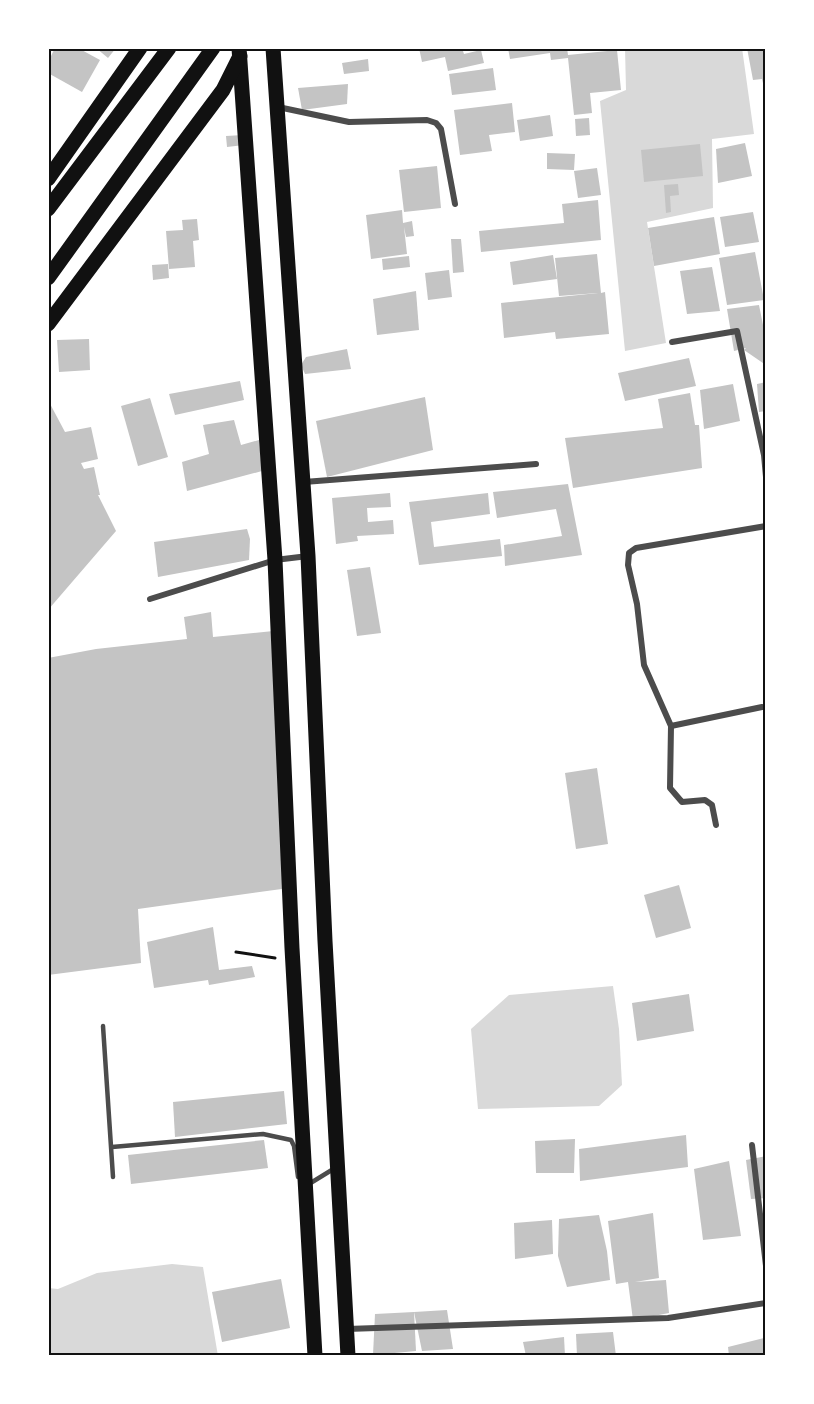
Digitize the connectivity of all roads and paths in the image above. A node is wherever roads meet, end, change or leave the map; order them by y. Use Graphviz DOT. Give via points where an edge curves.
graph roads {
  1 [pos="140,48"];
  2 [pos="170,48"];
  3 [pos="213,48"];
  4 [pos="273,48"];
  5 [pos="241,51"];
  6 [pos="277,107"];
  7 [pos="48,179"];
  8 [pos="454,204"];
  9 [pos="48,209"];
  10 [pos="48,278"];
  11 [pos="48,324"];
  12 [pos="672,342"];
  13 [pos="536,464"];
  14 [pos="766,477"];
  15 [pos="303,482"];
  16 [pos="766,526"];
  17 [pos="308,556"];
  18 [pos="275,560"];
  19 [pos="150,599"];
  20 [pos="762,707"];
  21 [pos="671,726"];
  22 [pos="716,825"];
  23 [pos="103,1026"];
  24 [pos="752,1145"];
  25 [pos="112,1147"];
  26 [pos="338,1167"];
  27 [pos="305,1172"];
  28 [pos="113,1176"];
  29 [pos="766,1266"];
  30 [pos="766,1303"];
  31 [pos="346,1329"];
  32 [pos="315,1356"];
  33 [pos="348,1356"];
  1 -- 7 [label="highway"];
  2 -- 9 [label="highway"];
  3 -- 10 [label="highway"];
  4 -- 6 [label="highway"];
  5 -- 11 [label="highway" via="223,90"];
  5 -- 18 [label="highway"];
  6 -- 8 [label="street" via="349,122 436,123 441,129"];
  6 -- 15 [label="highway"];
  12 -- 14 [label="street" via="737,331"];
  13 -- 15 [label="street"];
  15 -- 17 [label="highway"];
  16 -- 21 [label="street" via="646,546 629,553 644,665"];
  17 -- 18 [label="street"];
  17 -- 26 [label="highway"];
  18 -- 19 [label="street"];
  18 -- 27 [label="highway"];
  20 -- 21 [label="street"];
  21 -- 22 [label="street" via="670,788 682,802 705,800 712,805"];
  23 -- 25 [label="lane"];
  24 -- 29 [label="street"];
  25 -- 27 [label="lane" via="263,1134 291,1140 298,1178"];
  25 -- 28 [label="lane"];
  26 -- 27 [label="lane" via="307,1185"];
  26 -- 31 [label="highway"];
  27 -- 32 [label="highway"];
  30 -- 31 [label="street" via="668,1318"];
  31 -- 33 [label="highway"];
}
